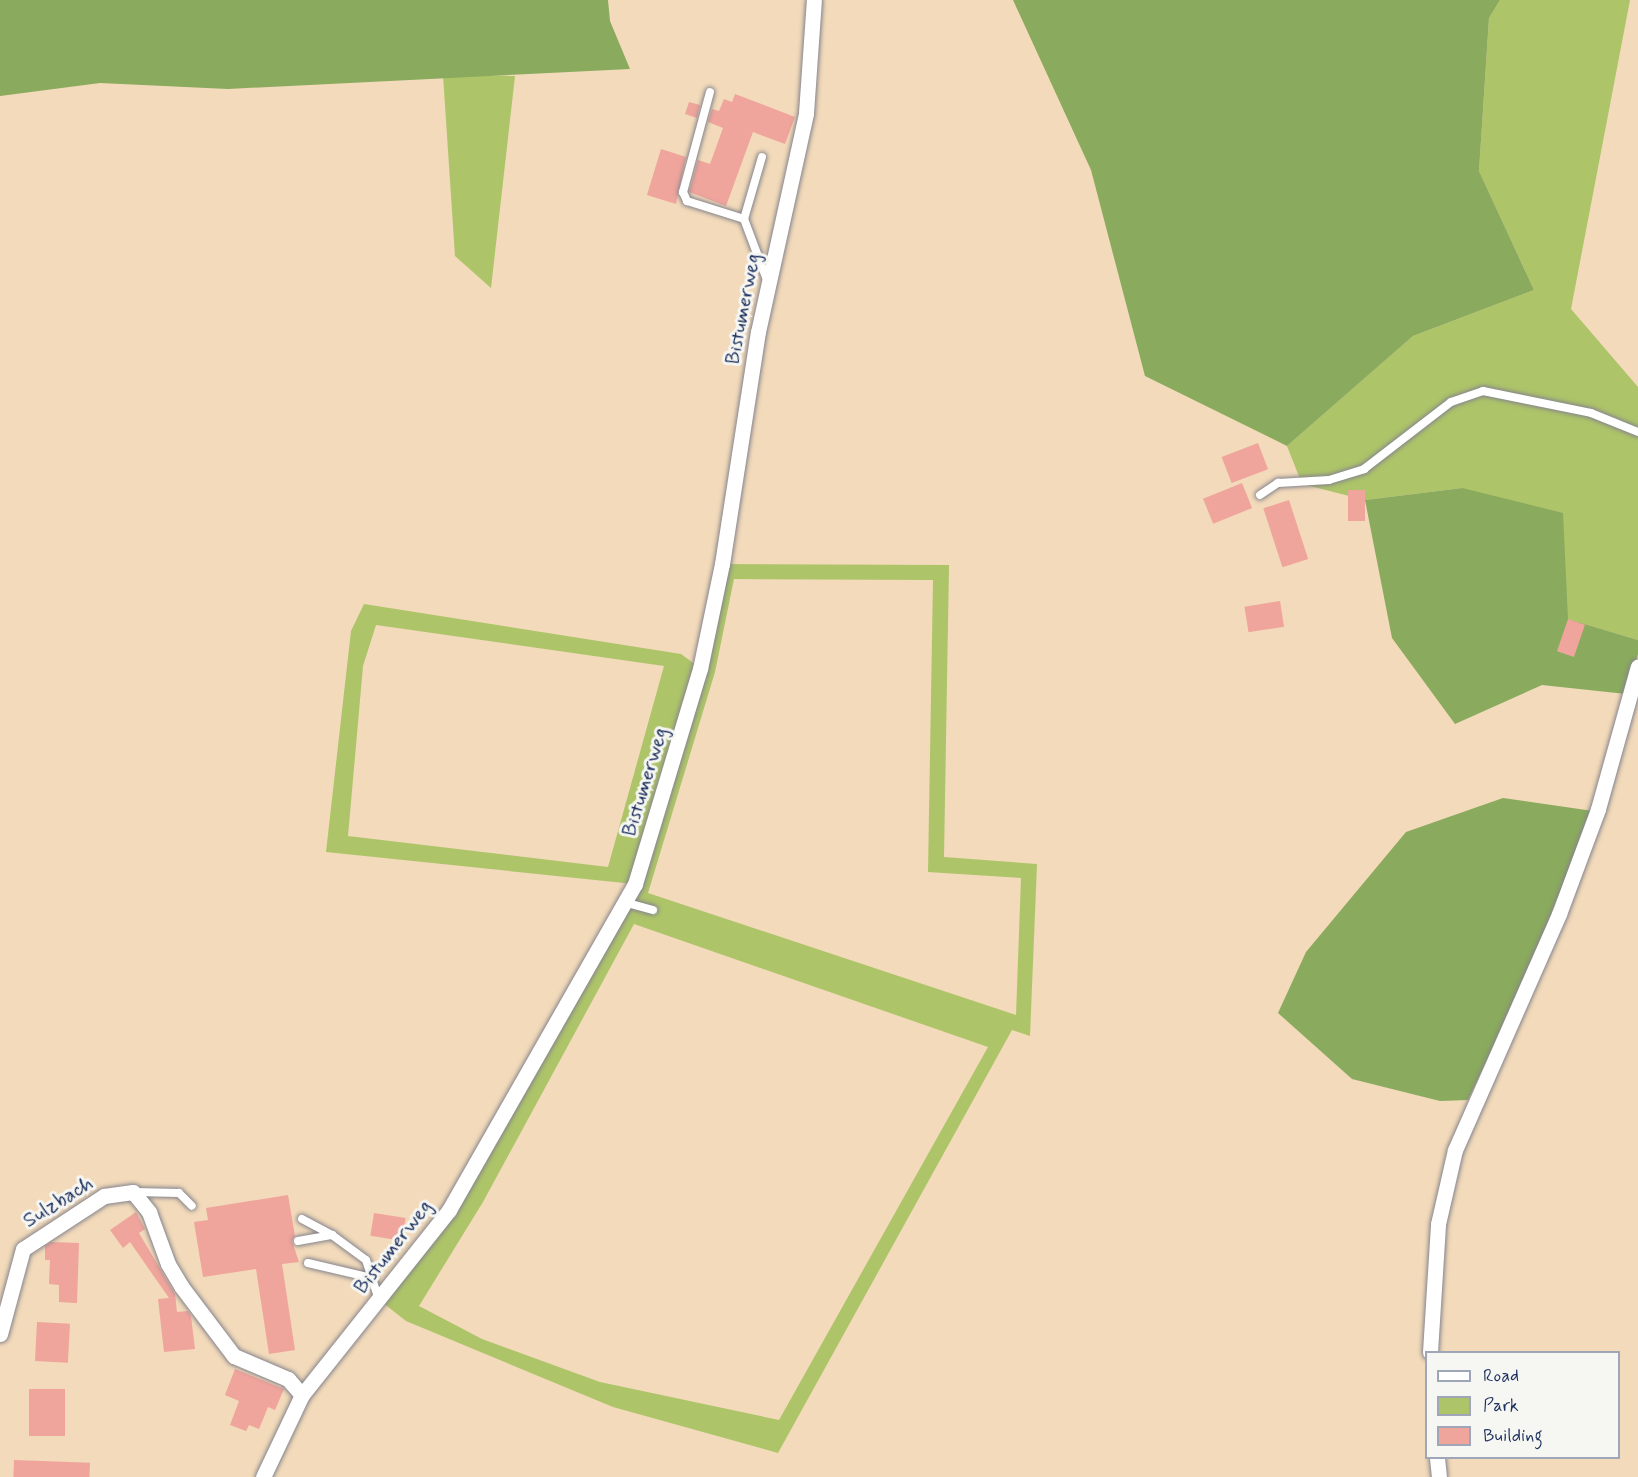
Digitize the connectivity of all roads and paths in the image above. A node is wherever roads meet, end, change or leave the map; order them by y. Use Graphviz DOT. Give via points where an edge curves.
graph roads {
  1 [pos="814,0"];
  2 [pos="710,92"];
  3 [pos="762,157"];
  4 [pos="744,219"];
  5 [pos="769,284"];
  6 [pos="1638,432"];
  7 [pos="1260,495"];
  8 [pos="1638,666"];
  9 [pos="627,903"];
  10 [pos="653,910"];
  11 [pos="133,1192"];
  12 [pos="192,1206"];
  13 [pos="302,1220"];
  14 [pos="332,1234"];
  15 [pos="298,1240"];
  16 [pos="308,1263"];
  17 [pos="372,1278"];
  18 [pos="378,1299"];
  19 [pos="0,1334"];
  20 [pos="1430,1351"];
  21 [pos="302,1395"];
  22 [pos="1437,1459"];
  23 [pos="263,1477"];
  24 [pos="1439,1477"];
  1 -- 5 [label="street, Bistumerweg" via="806,113"];
  2 -- 4 [label="lane" via="683,192 687,201"];
  3 -- 4 [label="lane"];
  4 -- 5 [label="lane"];
  5 -- 9 [label="street, Bistumerweg" via="700,669"];
  6 -- 7 [label="lane" via="1591,413 1483,391 1451,402 1364,469 1329,480 1278,483"];
  8 -- 20 [label="street" via="1598,809 1559,914 1455,1150 1438,1224"];
  9 -- 10 [label="lane"];
  9 -- 18 [label="street, Bistumerweg" via="444,1218"];
  11 -- 12 [label="lane" via="179,1193"];
  11 -- 19 [label="street, Sulzbach" via="104,1196 23,1249"];
  11 -- 21 [label="street" via="148,1212 181,1286 234,1356 288,1379"];
  13 -- 14 [label="lane"];
  14 -- 15 [label="lane"];
  14 -- 17 [label="lane" via="366,1260"];
  16 -- 17 [label="lane"];
  17 -- 18 [label="lane"];
  18 -- 21 [label="street, Bistumerweg"];
  21 -- 23 [label="street, Bistumerweg"];
  22 -- 24 [label="street"];
}
